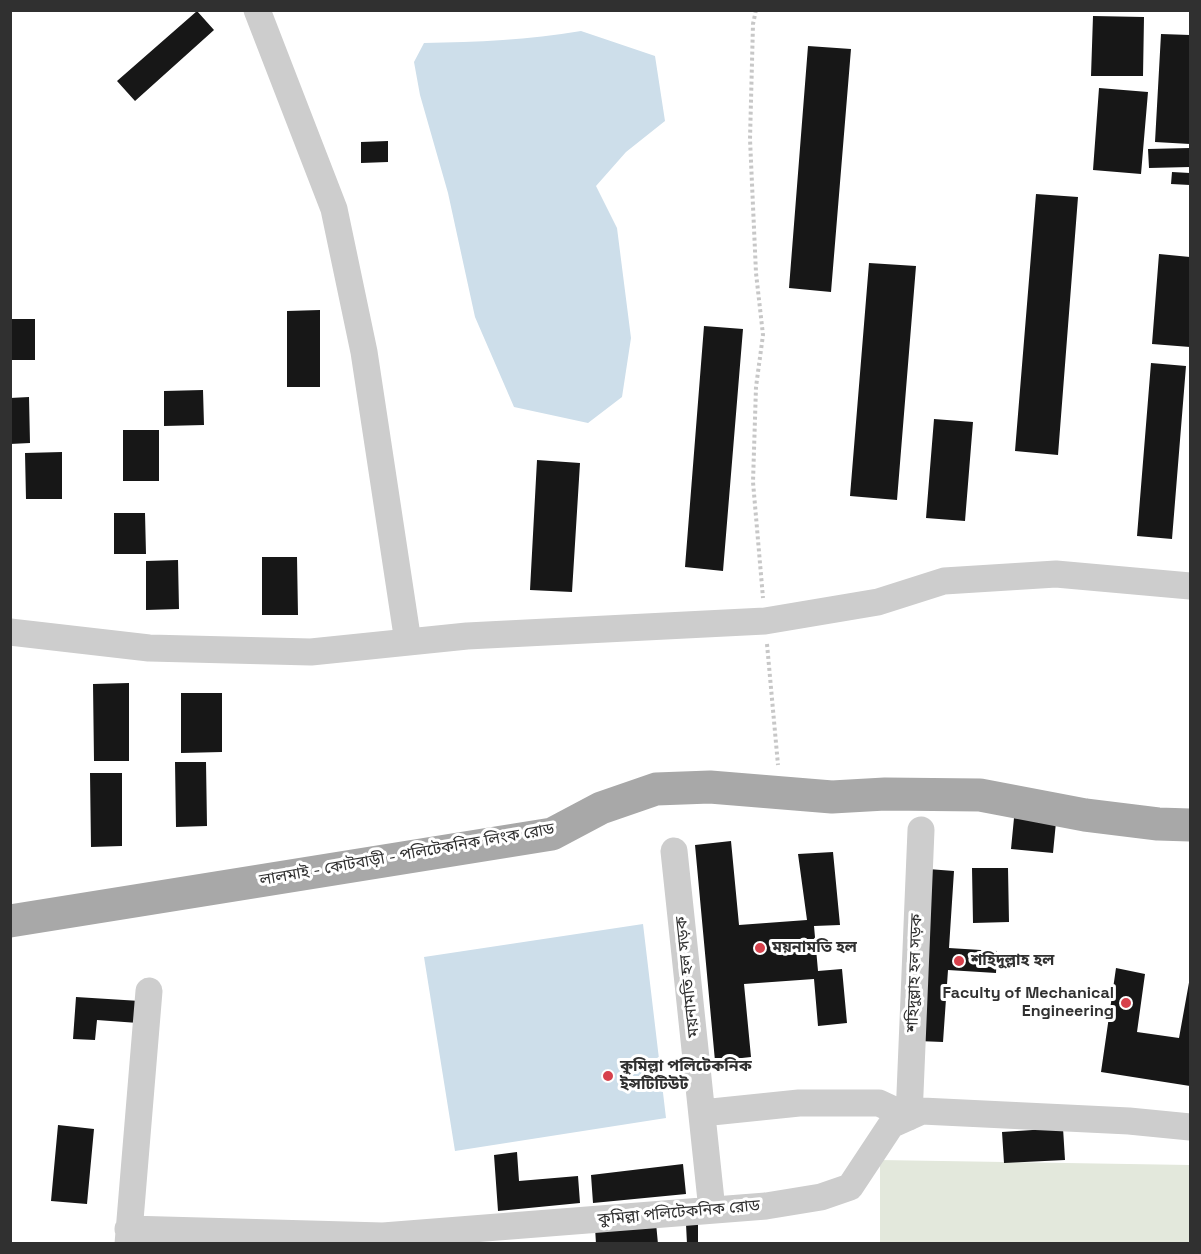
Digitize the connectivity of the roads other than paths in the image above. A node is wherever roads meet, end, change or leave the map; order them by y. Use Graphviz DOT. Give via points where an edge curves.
graph roads {
  1 [pos="257,10"];
  2 [pos="1191,586"];
  3 [pos="10,632"];
  4 [pos="408,642"];
  5 [pos="1191,825"];
  6 [pos="921,830"];
  7 [pos="674,851"];
  8 [pos="10,921"];
  9 [pos="149,991"];
  10 [pos="702,1113"];
  11 [pos="909,1117"];
  12 [pos="1191,1127"];
  13 [pos="712,1210"];
  14 [pos="565,1233"];
  15 [pos="128,1236"];
  16 [pos="383,1240"];
  1 -- 4 [label="street" via="334,209 364,352"];
  2 -- 4 [label="street" via="1056,574 944,581 878,602 765,621"];
  3 -- 4 [label="street" via="149,648 311,652"];
  5 -- 8 [label="main road, লালমাই - কোটবাড়ী - পলিটেকনিক লিংক রোড" via="1085,815 980,795 832,797 710,787 656,789 601,808 552,834"];
  6 -- 11 [label="street, শহিদুল্লাহ হল সড়ক"];
  7 -- 10 [label="street, ময়নামতি হল সড়ক"];
  9 -- 15 [label="street"];
  10 -- 11 [label="street" via="799,1103 879,1103"];
  10 -- 13 [label="street, ময়নামতি হল সড়ক"];
  11 -- 12 [label="street, কুমিল্লা পলিটেকনিক রোড" via="922,1111"];
  11 -- 13 [label="street, কুমিল্লা পলিটেকনিক রোড" via="891,1125 850,1187 821,1197"];
  13 -- 14 [label="street, কুমিল্লা পলিটেকনিক রোড"];
  14 -- 16 [label="street, কুমিল্লা পলিটেকনিক রোড"];
  15 -- 16 [label="street, কুমিল্লা পলিটেকনিক রোড"];
}
